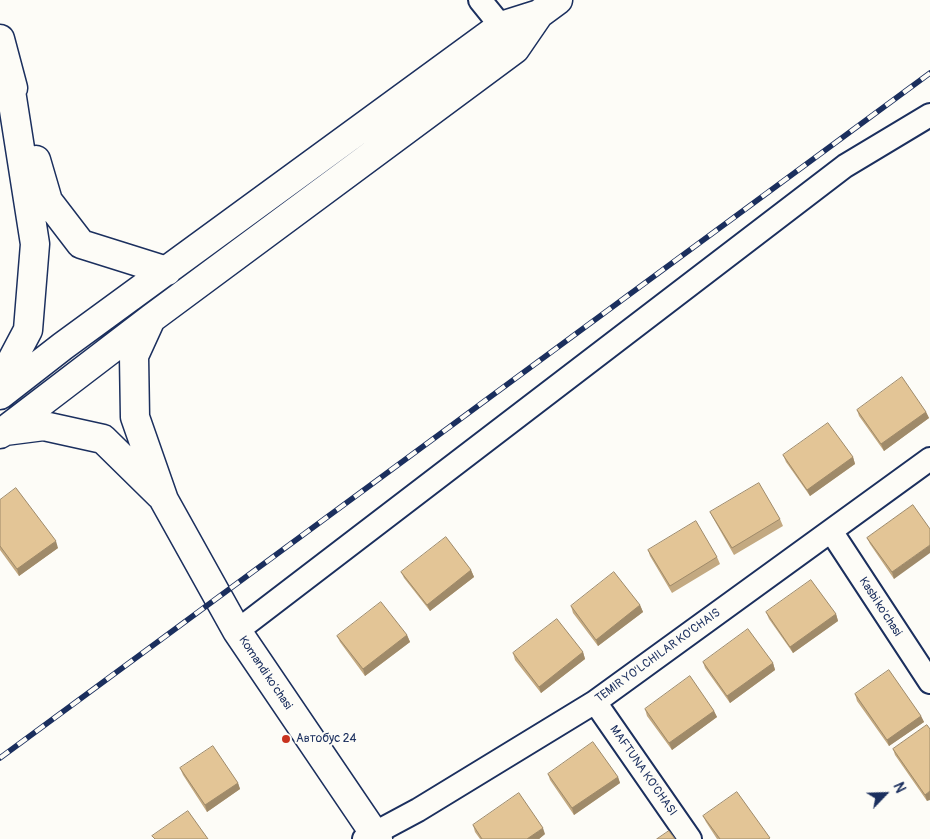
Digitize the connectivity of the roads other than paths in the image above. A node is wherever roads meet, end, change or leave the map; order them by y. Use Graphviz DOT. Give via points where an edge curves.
graph roads {
  1 [pos="480,0"];
  2 [pos="548,7"];
  3 [pos="501,26"];
  4 [pos="0,39"];
  5 [pos="8,72"];
  6 [pos="930,115"];
  7 [pos="167,271"];
  8 [pos="152,318"];
  9 [pos="0,383"];
  10 [pos="0,396"];
  11 [pos="2,432"];
  12 [pos="930,459"];
  13 [pos="164,500"];
  14 [pos="831,531"];
  15 [pos="237,631"];
  16 [pos="930,682"];
  17 [pos="595,702"];
  18 [pos="372,837"];
  19 [pos="690,839"];
  1 -- 3 [label="street"];
  2 -- 3 [label="main road"];
  2 -- 8 [label="main road" via="515,49"];
  3 -- 7 [label="main road"];
  4 -- 5 [label="main road"];
  5 -- 7 [label="main road" via="48,201 81,244"];
  5 -- 9 [label="main road" via="35,244 28,330"];
  6 -- 15 [label="street" via="845,166"];
  7 -- 10 [label="main road"];
  8 -- 11 [label="main road"];
  8 -- 13 [label="main road, Komandi ko‘chasi" via="134,356 135,417"];
  11 -- 13 [label="main road, Komandi ko‘chasi" via="44,426 103,439"];
  12 -- 14 [label="street, TEMIR YO'LCHILAR KO'CHAIS"];
  13 -- 15 [label="main road, Komandi ko‘chasi"];
  14 -- 16 [label="street, Kasbi ko'chasi"];
  14 -- 17 [label="street, TEMIR YO'LCHILAR KO'CHAIS"];
  15 -- 18 [label="main road, Komandi ko‘chasi"];
  17 -- 18 [label="street, TEMIR YO'LCHILAR KO'CHAIS"];
  17 -- 19 [label="street, MAFTUNA KO'CHASI"];
}
